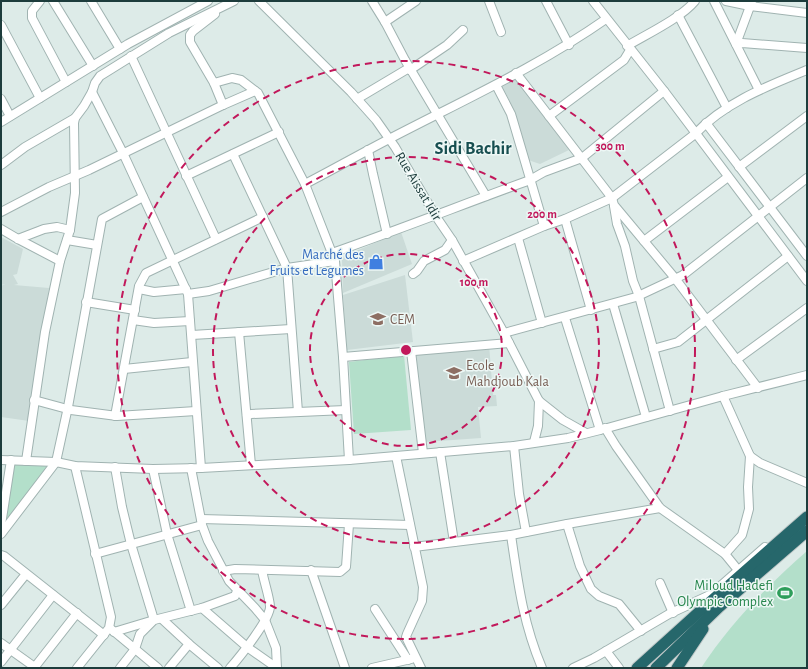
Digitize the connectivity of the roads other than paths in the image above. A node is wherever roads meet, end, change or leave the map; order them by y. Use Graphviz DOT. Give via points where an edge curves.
graph roads {
  1 [pos="40,1"];
  2 [pos="53,1"];
  3 [pos="91,1"];
  4 [pos="208,1"];
  5 [pos="234,1"];
  6 [pos="258,1"];
  7 [pos="372,1"];
  8 [pos="416,1"];
  9 [pos="490,1"];
  10 [pos="546,1"];
  11 [pos="593,1"];
  12 [pos="695,1"];
  13 [pos="714,1"];
  14 [pos="726,1"];
  15 [pos="196,4"];
  16 [pos="751,4"];
  17 [pos="403,5"];
  18 [pos="221,8"];
  19 [pos="807,13"];
  20 [pos="678,15"];
  21 [pos="606,19"];
  22 [pos="385,22"];
  23 [pos="1,25"];
  24 [pos="463,30"];
  25 [pos="501,32"];
  26 [pos="569,44"];
  27 [pos="736,44"];
  28 [pos="628,48"];
  29 [pos="807,48"];
  30 [pos="120,49"];
  31 [pos="131,56"];
  32 [pos="93,66"];
  33 [pos="410,69"];
  34 [pos="807,70"];
  35 [pos="516,73"];
  36 [pos="66,82"];
  37 [pos="214,83"];
  38 [pos="496,85"];
  39 [pos="759,90"];
  40 [pos="255,91"];
  41 [pos="664,91"];
  42 [pos="92,92"];
  43 [pos="40,98"];
  44 [pos="1,99"];
  45 [pos="357,99"];
  46 [pos="223,105"];
  47 [pos="727,108"];
  48 [pos="437,115"];
  49 [pos="10,116"];
  50 [pos="549,116"];
  51 [pos="807,116"];
  52 [pos="75,118"];
  53 [pos="1,122"];
  54 [pos="706,123"];
  55 [pos="166,132"];
  56 [pos="279,132"];
  57 [pos="695,134"];
  58 [pos="390,138"];
  59 [pos="368,150"];
  60 [pos="123,153"];
  61 [pos="233,154"];
  62 [pos="582,158"];
  63 [pos="1,165"];
  64 [pos="739,167"];
  65 [pos="75,176"];
  66 [pos="186,176"];
  67 [pos="728,178"];
  68 [pos="807,178"];
  69 [pos="530,180"];
  70 [pos="306,184"];
  71 [pos="486,196"];
  72 [pos="143,197"];
  73 [pos="613,202"];
  74 [pos="768,205"];
  75 [pos="1,212"];
  76 [pos="435,214"];
  77 [pos="756,214"];
  78 [pos="264,217"];
  79 [pos="565,219"];
  80 [pos="544,226"];
  81 [pos="1,229"];
  82 [pos="70,230"];
  83 [pos="387,234"];
  84 [pos="518,238"];
  85 [pos="18,239"];
  86 [pos="67,240"];
  87 [pos="216,240"];
  88 [pos="452,240"];
  89 [pos="644,241"];
  90 [pos="97,245"];
  91 [pos="332,253"];
  92 [pos="788,256"];
  93 [pos="807,256"];
  94 [pos="173,260"];
  95 [pos="60,261"];
  96 [pos="335,261"];
  97 [pos="463,262"];
  98 [pos="287,268"];
  99 [pos="413,274"];
  100 [pos="675,278"];
  101 [pos="807,281"];
  102 [pos="139,289"];
  103 [pos="187,292"];
  104 [pos="639,296"];
  105 [pos="86,302"];
  106 [pos="613,304"];
  107 [pos="807,308"];
  108 [pos="135,310"];
  109 [pos="591,310"];
  110 [pos="565,318"];
  111 [pos="133,320"];
  112 [pos="706,320"];
  113 [pos="190,321"];
  114 [pos="542,323"];
  115 [pos="291,329"];
  116 [pos="239,332"];
  117 [pos="504,334"];
  118 [pos="192,335"];
  119 [pos="509,343"];
  120 [pos="653,349"];
  121 [pos="411,351"];
  122 [pos="343,358"];
  123 [pos="736,360"];
  124 [pos="192,362"];
  125 [pos="124,369"];
  126 [pos="807,375"];
  127 [pos="758,388"];
  128 [pos="723,396"];
  129 [pos="34,400"];
  130 [pos="539,401"];
  131 [pos="68,409"];
  132 [pos="346,410"];
  133 [pos="196,411"];
  134 [pos="670,411"];
  135 [pos="298,412"];
  136 [pos="115,416"];
  137 [pos="247,416"];
  138 [pos="646,417"];
  139 [pos="603,429"];
  140 [pos="586,433"];
  141 [pos="534,442"];
  142 [pos="514,446"];
  143 [pos="440,452"];
  144 [pos="423,453"];
  145 [pos="396,456"];
  146 [pos="750,456"];
  147 [pos="1,460"];
  148 [pos="11,460"];
  149 [pos="349,460"];
  150 [pos="26,461"];
  151 [pos="56,462"];
  152 [pos="250,465"];
  153 [pos="74,466"];
  154 [pos="115,467"];
  155 [pos="191,468"];
  156 [pos="201,468"];
  157 [pos="153,469"];
  158 [pos="807,483"];
  159 [pos="660,508"];
  160 [pos="807,511"];
  161 [pos="807,517"];
  162 [pos="202,522"];
  163 [pos="349,524"];
  164 [pos="567,524"];
  165 [pos="1,525"];
  166 [pos="410,525"];
  167 [pos="807,531"];
  168 [pos="526,532"];
  169 [pos="1,534"];
  170 [pos="167,534"];
  171 [pos="511,535"];
  172 [pos="454,542"];
  173 [pos="131,544"];
  174 [pos="414,547"];
  175 [pos="96,554"];
  176 [pos="725,554"];
  177 [pos="1,555"];
  178 [pos="262,570"];
  179 [pos="311,570"];
  180 [pos="738,570"];
  181 [pos="223,571"];
  182 [pos="26,574"];
  183 [pos="660,583"];
  184 [pos="237,591"];
  185 [pos="712,594"];
  186 [pos="53,595"];
  187 [pos="1,604"];
  188 [pos="719,607"];
  189 [pos="202,608"];
  190 [pos="375,609"];
  191 [pos="191,611"];
  192 [pos="77,613"];
  193 [pos="673,613"];
  194 [pos="158,620"];
  195 [pos="264,620"];
  196 [pos="112,630"];
  197 [pos="641,631"];
  198 [pos="104,635"];
  199 [pos="1,643"];
  200 [pos="189,644"];
  201 [pos="248,647"];
  202 [pos="135,648"];
  203 [pos="11,650"];
  204 [pos="606,651"];
  205 [pos="412,658"];
  206 [pos="1,662"];
  207 [pos="35,668"];
  208 [pos="77,668"];
  209 [pos="120,668"];
  210 [pos="158,668"];
  211 [pos="170,668"];
  212 [pos="218,668"];
  213 [pos="230,668"];
  214 [pos="277,668"];
  215 [pos="345,668"];
  216 [pos="372,668"];
  217 [pos="421,668"];
  218 [pos="542,668"];
  219 [pos="573,668"];
  220 [pos="618,668"];
  221 [pos="630,668"];
  222 [pos="637,668"];
  223 [pos="656,668"];
  224 [pos="677,668"];
  1 -- 36 [label="street" via="32,11 32,18"];
  2 -- 32 [label="street"];
  3 -- 30 [label="street"];
  4 -- 15 [label="street"];
  5 -- 18 [label="street"];
  6 -- 45 [label="street, Rue Aissat Idir"];
  7 -- 22 [label="street"];
  8 -- 17 [label="street"];
  9 -- 25 [label="street"];
  10 -- 26 [label="street"];
  11 -- 21 [label="street"];
  12 -- 20 [label="street"];
  13 -- 27 [label="street"];
  14 -- 16 [label="street"];
  15 -- 30 [label="street"];
  16 -- 19 [label="street"];
  16 -- 27 [label="street"];
  17 -- 22 [label="street"];
  18 -- 31 [label="street" via="169,33"];
  18 -- 37 [label="street" via="190,35 190,42"];
  20 -- 28 [label="street"];
  20 -- 47 [label="street"];
  21 -- 26 [label="street"];
  21 -- 28 [label="street"];
  22 -- 33 [label="street"];
  23 -- 43 [label="street"];
  24 -- 33 [label="street" via="447,45"];
  26 -- 35 [label="street" via="533,66"];
  27 -- 29 [label="street"];
  27 -- 39 [label="street"];
  28 -- 41 [label="street"];
  28 -- 50 [label="street" via="624,60"];
  30 -- 32 [label="street"];
  31 -- 42 [label="street" via="100,76"];
  31 -- 55 [label="street"];
  32 -- 36 [label="street"];
  33 -- 45 [label="street"];
  33 -- 48 [label="street"];
  34 -- 39 [label="street"];
  35 -- 38 [label="street"];
  35 -- 50 [label="street"];
  36 -- 43 [label="street"];
  37 -- 40 [label="street" via="232,78 241,80"];
  37 -- 46 [label="street"];
  38 -- 48 [label="street"];
  38 -- 69 [label="street" via="511,114"];
  39 -- 47 [label="street"];
  40 -- 46 [label="street"];
  40 -- 56 [label="street"];
  41 -- 57 [label="street"];
  41 -- 62 [label="street"];
  42 -- 52 [label="street"];
  42 -- 60 [label="street"];
  43 -- 49 [label="street"];
  44 -- 49 [label="street"];
  45 -- 58 [label="street, Rue Aissat Idir"];
  46 -- 55 [label="street"];
  47 -- 54 [label="street"];
  48 -- 58 [label="street"];
  48 -- 71 [label="street"];
  49 -- 53 [label="street"];
  50 -- 62 [label="street"];
  51 -- 64 [label="street"];
  52 -- 63 [label="street" via="25,147"];
  52 -- 65 [label="street"];
  54 -- 57 [label="street"];
  54 -- 64 [label="street"];
  55 -- 60 [label="street"];
  55 -- 66 [label="street"];
  56 -- 61 [label="street"];
  56 -- 70 [label="street"];
  57 -- 67 [label="street"];
  57 -- 73 [label="street"];
  58 -- 59 [label="street"];
  58 -- 76 [label="street, Rue Aissat Idir"];
  59 -- 70 [label="street"];
  59 -- 83 [label="street"];
  60 -- 65 [label="street"];
  60 -- 72 [label="street"];
  61 -- 66 [label="street"];
  61 -- 78 [label="street"];
  62 -- 69 [label="street"];
  62 -- 73 [label="street"];
  64 -- 74 [label="street"];
  65 -- 75 [label="street" via="48,186"];
  65 -- 82 [label="street"];
  66 -- 87 [label="street"];
  67 -- 77 [label="street"];
  67 -- 89 [label="street"];
  68 -- 74 [label="street"];
  69 -- 71 [label="street"];
  69 -- 80 [label="street"];
  70 -- 91 [label="street"];
  71 -- 76 [label="street"];
  72 -- 90 [label="street" via="102,219"];
  72 -- 94 [label="street"];
  73 -- 79 [label="street"];
  73 -- 89 [label="street"];
  73 -- 104 [label="street" via="617,224"];
  74 -- 77 [label="street"];
  74 -- 93 [label="street"];
  76 -- 83 [label="street"];
  76 -- 88 [label="street, Rue Aissat Idir"];
  77 -- 92 [label="street"];
  77 -- 100 [label="street" via="683,275"];
  78 -- 87 [label="street"];
  78 -- 98 [label="street"];
  79 -- 80 [label="street"];
  79 -- 109 [label="street"];
  80 -- 84 [label="street"];
  81 -- 85 [label="street"];
  82 -- 85 [label="street" via="48,228"];
  82 -- 86 [label="street"];
  83 -- 91 [label="street"];
  84 -- 97 [label="street"];
  84 -- 114 [label="street"];
  85 -- 95 [label="street"];
  86 -- 90 [label="street"];
  86 -- 95 [label="street"];
  87 -- 94 [label="street"];
  88 -- 97 [label="street, Rue Aissat Idir"];
  88 -- 99 [label="street" via="445,250 424,261"];
  89 -- 100 [label="street"];
  90 -- 105 [label="street"];
  91 -- 96 [label="street"];
  92 -- 101 [label="street"];
  92 -- 112 [label="street"];
  94 -- 102 [label="street" via="146,272"];
  94 -- 103 [label="street"];
  95 -- 129 [label="street"];
  96 -- 98 [label="street"];
  96 -- 122 [label="street"];
  97 -- 117 [label="street, Rue Aissat Idir"];
  98 -- 103 [label="street" via="209,291"];
  98 -- 115 [label="street"];
  100 -- 104 [label="street"];
  100 -- 112 [label="street"];
  102 -- 103 [label="street" via="154,292"];
  102 -- 108 [label="street"];
  103 -- 113 [label="street"];
  104 -- 106 [label="street"];
  104 -- 120 [label="street"];
  105 -- 108 [label="street"];
  105 -- 131 [label="street"];
  106 -- 109 [label="street"];
  106 -- 138 [label="street"];
  107 -- 123 [label="street"];
  108 -- 111 [label="street"];
  109 -- 110 [label="street"];
  110 -- 114 [label="street"];
  110 -- 139 [label="street"];
  111 -- 113 [label="street" via="154,323"];
  111 -- 125 [label="street"];
  112 -- 120 [label="street" via="678,342"];
  112 -- 123 [label="street"];
  113 -- 118 [label="street"];
  114 -- 117 [label="street"];
  115 -- 116 [label="street"];
  115 -- 135 [label="street"];
  116 -- 118 [label="street"];
  116 -- 137 [label="street"];
  117 -- 119 [label="street, Rue Aissat Idir"];
  118 -- 124 [label="street"];
  119 -- 121 [label="street"];
  119 -- 130 [label="street, Rue Aissat Idir"];
  120 -- 134 [label="street"];
  121 -- 122 [label="street"];
  121 -- 144 [label="street"];
  122 -- 132 [label="street"];
  123 -- 127 [label="street"];
  124 -- 125 [label="street"];
  124 -- 133 [label="street"];
  125 -- 136 [label="street"];
  126 -- 127 [label="street"];
  127 -- 128 [label="street"];
  128 -- 134 [label="street"];
  128 -- 146 [label="street"];
  129 -- 131 [label="street"];
  129 -- 150 [label="street"];
  130 -- 140 [label="street" via="563,420"];
  130 -- 141 [label="street" via="538,426"];
  131 -- 136 [label="street"];
  131 -- 151 [label="street"];
  132 -- 135 [label="street"];
  132 -- 149 [label="street"];
  133 -- 136 [label="street"];
  133 -- 156 [label="street"];
  134 -- 138 [label="street"];
  135 -- 137 [label="street"];
  137 -- 152 [label="street"];
  138 -- 139 [label="street"];
  139 -- 140 [label="street"];
  139 -- 159 [label="street"];
  140 -- 141 [label="street"];
  141 -- 142 [label="street"];
  142 -- 143 [label="street"];
  142 -- 168 [label="street" via="518,494"];
  143 -- 144 [label="street"];
  143 -- 172 [label="street"];
  144 -- 145 [label="street"];
  145 -- 149 [label="street"];
  145 -- 166 [label="street"];
  146 -- 158 [label="street" via="760,463"];
  146 -- 176 [label="street" via="749,509 742,535"];
  147 -- 148 [label="street"];
  148 -- 150 [label="street"];
  148 -- 165 [label="street"];
  149 -- 152 [label="street"];
  150 -- 151 [label="street"];
  151 -- 153 [label="street"];
  151 -- 169 [label="street"];
  152 -- 156 [label="street"];
  153 -- 154 [label="street"];
  153 -- 175 [label="street"];
  154 -- 157 [label="street"];
  154 -- 173 [label="street"];
  155 -- 156 [label="street"];
  155 -- 157 [label="street"];
  155 -- 162 [label="street"];
  157 -- 170 [label="street"];
  159 -- 164 [label="street"];
  159 -- 176 [label="street"];
  160 -- 180 [label="street"];
  161 -- 222 [label="highway"];
  162 -- 163 [label="street"];
  162 -- 170 [label="street"];
  162 -- 181 [label="street"];
  163 -- 166 [label="street"];
  163 -- 179 [label="street" via="346,567 340,572"];
  164 -- 168 [label="street"];
  164 -- 197 [label="street" via="580,566 591,589 599,596 619,604"];
  166 -- 174 [label="street"];
  167 -- 188 [label="highway"];
  168 -- 171 [label="street"];
  170 -- 173 [label="street"];
  170 -- 191 [label="street"];
  171 -- 172 [label="street"];
  171 -- 218 [label="street" via="529,637"];
  172 -- 174 [label="street"];
  173 -- 175 [label="street"];
  173 -- 194 [label="street"];
  174 -- 205 [label="street" via="423,593 406,637"];
  175 -- 196 [label="street"];
  176 -- 180 [label="street"];
  177 -- 182 [label="street"];
  178 -- 179 [label="street"];
  178 -- 181 [label="street"];
  178 -- 195 [label="street" via="270,608"];
  179 -- 215 [label="street"];
  180 -- 185 [label="street"];
  181 -- 184 [label="street"];
  182 -- 186 [label="street"];
  182 -- 187 [label="street"];
  183 -- 193 [label="street"];
  184 -- 189 [label="street" via="235,596"];
  184 -- 195 [label="street"];
  185 -- 193 [label="street"];
  185 -- 221 [label="street"];
  186 -- 192 [label="street"];
  186 -- 203 [label="street"];
  188 -- 223 [label="highway"];
  188 -- 224 [label="highway"];
  189 -- 191 [label="street"];
  189 -- 201 [label="street"];
  190 -- 205 [label="street"];
  191 -- 194 [label="street"];
  192 -- 198 [label="street"];
  192 -- 207 [label="street"];
  193 -- 197 [label="street"];
  194 -- 196 [label="street"];
  194 -- 200 [label="street"];
  194 -- 202 [label="street" via="140,634"];
  195 -- 201 [label="street"];
  195 -- 214 [label="street" via="276,648"];
  196 -- 198 [label="street"];
  196 -- 202 [label="street"];
  197 -- 204 [label="street"];
  198 -- 208 [label="street"];
  199 -- 203 [label="street"];
  200 -- 211 [label="street"];
  200 -- 212 [label="street"];
  201 -- 213 [label="street"];
  201 -- 214 [label="street"];
  202 -- 209 [label="street"];
  202 -- 210 [label="street"];
  203 -- 206 [label="street"];
  203 -- 207 [label="street"];
  204 -- 219 [label="street"];
  204 -- 220 [label="street"];
  205 -- 216 [label="street"];
  205 -- 217 [label="street"];
}
